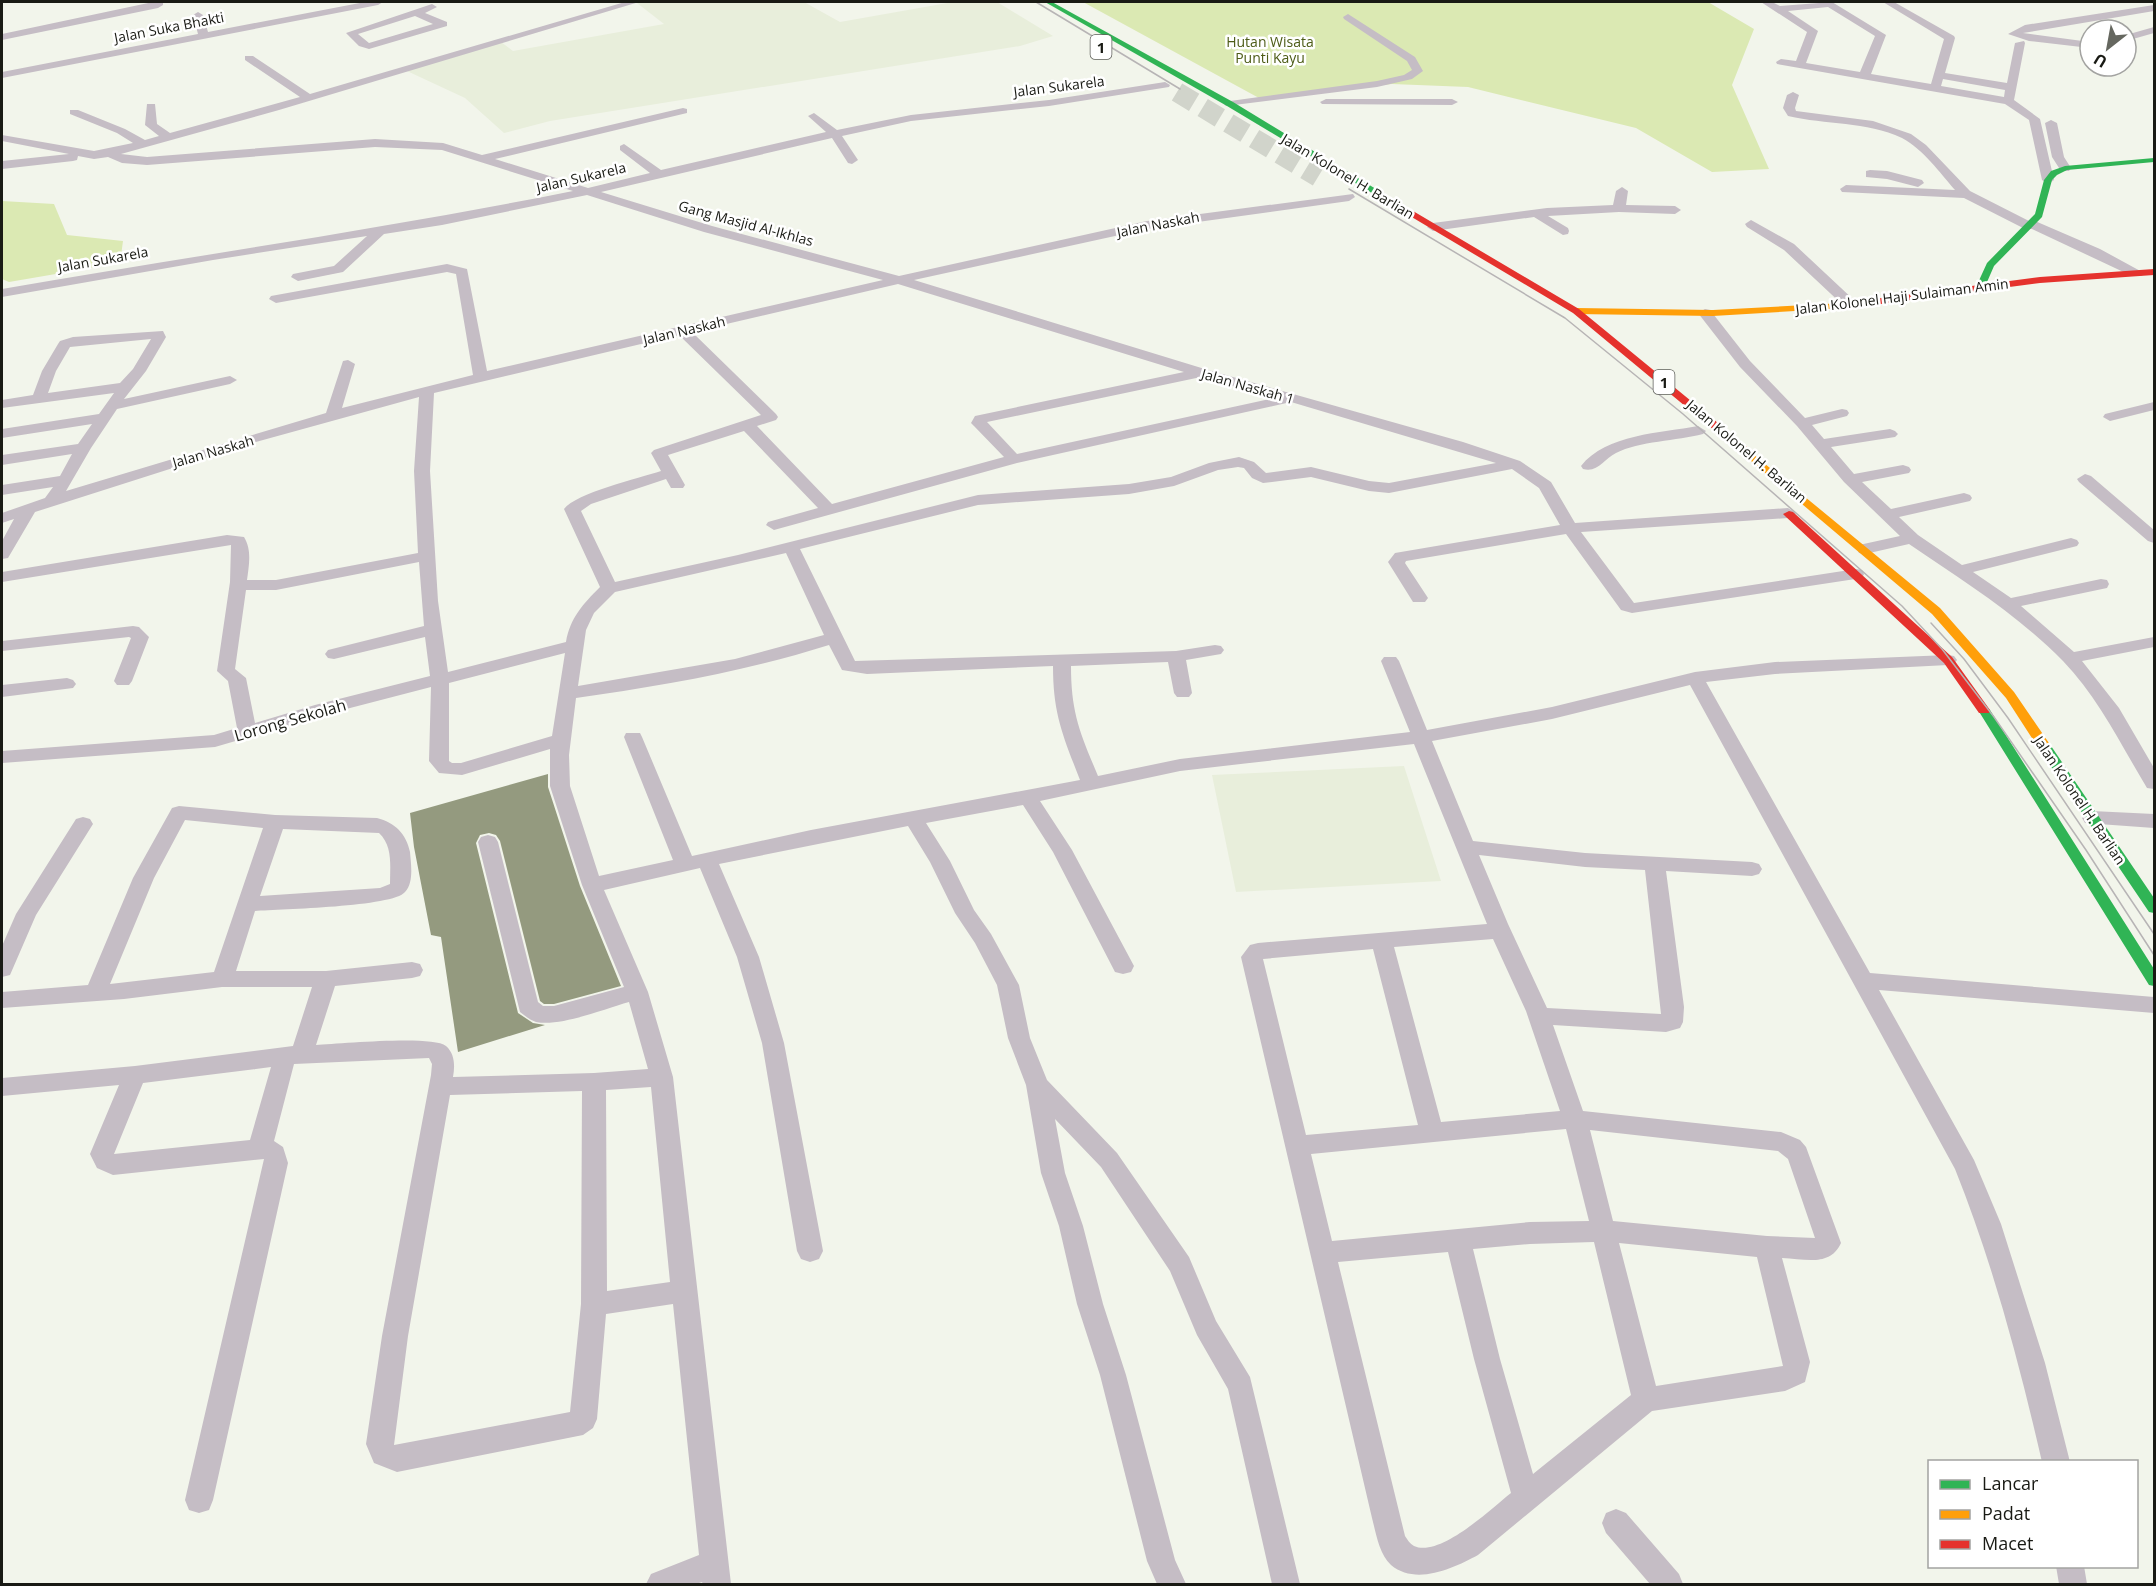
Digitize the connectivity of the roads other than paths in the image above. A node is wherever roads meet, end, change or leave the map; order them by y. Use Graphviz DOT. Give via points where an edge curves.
graph roads {
  1 [pos="158,2"];
  2 [pos="322,2"];
  3 [pos="378,2"];
  4 [pos="419,2"];
  5 [pos="1766,2"];
  6 [pos="1888,2"];
  7 [pos="358,3"];
  8 [pos="630,3"];
  9 [pos="1828,3"];
  10 [pos="1042,5"];
  11 [pos="337,9"];
  12 [pos="1780,9"];
  13 [pos="2154,9"];
  14 [pos="415,12"];
  15 [pos="198,15"];
  16 [pos="308,16"];
  17 [pos="1348,17"];
  18 [pos="602,18"];
  19 [pos="2093,18"];
  20 [pos="2078,20"];
  21 [pos="319,22"];
  22 [pos="2154,30"];
  23 [pos="204,35"];
  24 [pos="2138,35"];
  25 [pos="2,37"];
  26 [pos="2020,43"];
  27 [pos="2078,44"];
  28 [pos="249,58"];
  29 [pos="1781,62"];
  30 [pos="1128,63"];
  31 [pos="1800,65"];
  32 [pos="1146,74"];
  33 [pos="2,75"];
  34 [pos="1939,75"];
  35 [pos="1864,77"];
  36 [pos="1165,85"];
  37 [pos="2010,87"];
  38 [pos="1935,88"];
  39 [pos="1177,92"];
  40 [pos="1793,95"];
  41 [pos="309,98"];
  42 [pos="2008,101"];
  43 [pos="1452,102"];
  44 [pos="1230,104"];
  45 [pos="151,106"];
  46 [pos="683,111"];
  47 [pos="74,112"];
  48 [pos="1246,114"];
  49 [pos="814,116"];
  50 [pos="2051,123"];
  51 [pos="835,134"];
  52 [pos="2,138"];
  53 [pos="169,138"];
  54 [pos="21,142"];
  55 [pos="2,145"];
  56 [pos="145,145"];
  57 [pos="624,148"];
  58 [pos="110,153"];
  59 [pos="94,155"];
  60 [pos="481,159"];
  61 [pos="852,160"];
  62 [pos="2154,160"];
  63 [pos="2,165"];
  64 [pos="2064,168"];
  65 [pos="659,174"];
  66 [pos="1870,174"];
  67 [pos="2048,180"];
  68 [pos="1328,184"];
  69 [pos="1846,189"];
  70 [pos="1622,190"];
  71 [pos="1961,190"];
  72 [pos="586,192"];
  73 [pos="1353,199"];
  74 [pos="1619,207"];
  75 [pos="1675,210"];
  76 [pos="1537,214"];
  77 [pos="1751,224"];
  78 [pos="2030,225"];
  79 [pos="1433,227"];
  80 [pos="1563,231"];
  81 [pos="379,232"];
  82 [pos="2154,272"];
  83 [pos="2137,273"];
  84 [pos="298,277"];
  85 [pos="899,280"];
  86 [pos="1981,287"];
  87 [pos="2,293"];
  88 [pos="276,298"];
  89 [pos="1851,305"];
  90 [pos="1576,311"];
  91 [pos="1705,313"];
  92 [pos="682,330"];
  93 [pos="348,364"];
  94 [pos="1203,373"];
  95 [pos="481,377"];
  96 [pos="230,380"];
  97 [pos="125,387"];
  98 [pos="427,390"];
  99 [pos="39,398"];
  100 [pos="1291,398"];
  101 [pos="2,404"];
  102 [pos="2154,406"];
  103 [pos="108,412"];
  104 [pos="1842,413"];
  105 [pos="332,417"];
  106 [pos="2110,417"];
  107 [pos="1680,418"];
  108 [pos="1802,423"];
  109 [pos="747,425"];
  110 [pos="2,433"];
  111 [pos="1890,434"];
  112 [pos="1702,435"];
  113 [pos="1819,444"];
  114 [pos="83,448"];
  115 [pos="1014,459"];
  116 [pos="2,460"];
  117 [pos="1515,464"];
  118 [pos="1589,465"];
  119 [pos="1903,470"];
  120 [pos="1850,479"];
  121 [pos="2085,479"];
  122 [pos="66,480"];
  123 [pos="2,490"];
  124 [pos="1964,498"];
  125 [pos="52,500"];
  126 [pos="1774,500"];
  127 [pos="29,508"];
  128 [pos="829,510"];
  129 [pos="1788,513"];
  130 [pos="1887,515"];
  131 [pos="2,518"];
  132 [pos="774,525"];
  133 [pos="1570,528"];
  134 [pos="1912,538"];
  135 [pos="2154,538"];
  136 [pos="2071,543"];
  137 [pos="791,547"];
  138 [pos="1865,549"];
  139 [pos="2,554"];
  140 [pos="426,556"];
  141 [pos="1961,570"];
  142 [pos="1856,574"];
  143 [pos="2,577"];
  144 [pos="2101,584"];
  145 [pos="237,585"];
  146 [pos="609,588"];
  147 [pos="1419,598"];
  148 [pos="2008,604"];
  149 [pos="434,629"];
  150 [pos="833,638"];
  151 [pos="2154,642"];
  152 [pos="2,646"];
  153 [pos="573,646"];
  154 [pos="1215,650"];
  155 [pos="334,654"];
  156 [pos="1176,656"];
  157 [pos="2070,658"];
  158 [pos="1948,660"];
  159 [pos="1062,661"];
  160 [pos="1390,661"];
  161 [pos="1695,678"];
  162 [pos="440,680"];
  163 [pos="123,681"];
  164 [pos="67,684"];
  165 [pos="2,691"];
  166 [pos="568,693"];
  167 [pos="1184,693"];
  168 [pos="247,732"];
  169 [pos="633,737"];
  170 [pos="1422,737"];
  171 [pos="563,739"];
  172 [pos="2146,756"];
  173 [pos="2,757"];
  174 [pos="1091,783"];
  175 [pos="2154,783"];
  176 [pos="1028,797"];
  177 [pos="912,817"];
  178 [pos="2092,818"];
  179 [pos="2154,821"];
  180 [pos="275,822"];
  181 [pos="83,824"];
  182 [pos="488,842"];
  183 [pos="1466,847"];
  184 [pos="696,863"];
  185 [pos="1655,866"];
  186 [pos="1752,869"];
  187 [pos="592,885"];
  188 [pos="248,904"];
  189 [pos="2154,908"];
  190 [pos="1500,931"];
  191 [pos="1382,941"];
  192 [pos="1123,966"];
  193 [pos="2,969"];
  194 [pos="412,970"];
  195 [pos="222,979"];
  196 [pos="326,979"];
  197 [pos="1863,981"];
  198 [pos="2154,981"];
  199 [pos="96,992"];
  200 [pos="637,992"];
  201 [pos="2,1000"];
  202 [pos="2154,1005"];
  203 [pos="1538,1016"];
  204 [pos="293,1055"];
  205 [pos="135,1075"];
  206 [pos="662,1077"];
  207 [pos="594,1082"];
  208 [pos="1038,1085"];
  209 [pos="440,1086"];
  210 [pos="2,1087"];
  211 [pos="1574,1119"];
  212 [pos="1432,1133"];
  213 [pos="1297,1146"];
  214 [pos="260,1149"];
  215 [pos="1604,1231"];
  216 [pos="1458,1240"];
  217 [pos="1767,1247"];
  218 [pos="810,1251"];
  219 [pos="1324,1253"];
  220 [pos="684,1292"];
  221 [pos="594,1304"];
  222 [pos="1646,1400"];
  223 [pos="2056,1460"];
  224 [pos="1526,1497"];
  225 [pos="198,1500"];
  226 [pos="1616,1523"];
  227 [pos="2070,1568"];
  228 [pos="716,1574"];
  229 [pos="661,1584"];
  230 [pos="1171,1584"];
  231 [pos="1286,1584"];
  232 [pos="1669,1584"];
  233 [pos="2073,1584"];
  1 -- 25 [label="street"];
  2 -- 11 [label="street"];
  3 -- 7 [label="street, Jalan Suka Bhakti"];
  4 -- 14 [label="street" via="432,7"];
  5 -- 12 [label="street"];
  6 -- 34 [label="street" via="1950,38"];
  7 -- 11 [label="street, Jalan Suka Bhakti"];
  8 -- 18 [label="street" via="633,11"];
  8 -- 41 [label="street" via="458,49"];
  9 -- 12 [label="street"];
  9 -- 35 [label="street" via="1881,35"];
  10 -- 30 [label="main road, Jalan Kolonel H. Barlian / 1"];
  10 -- 44 [label="main road, Jalan Kolonel H. Barlian / 1"];
  11 -- 16 [label="street, Jalan Suka Bhakti"];
  12 -- 31 [label="street" via="1813,31"];
  13 -- 19 [label="street"];
  14 -- 14 [label="street" via="443,24 369,46 351,33"];
  15 -- 23 [label="street"];
  16 -- 21 [label="street"];
  16 -- 23 [label="street, Jalan Suka Bhakti"];
  17 -- 44 [label="street" via="1411,59 1418,71 1377,84"];
  20 -- 27 [label="street" via="2025,28 2013,34"];
  22 -- 24 [label="street"];
  23 -- 33 [label="street, Jalan Suka Bhakti" via="139,53"];
  26 -- 37 [label="street"];
  28 -- 41 [label="street"];
  29 -- 31 [label="street"];
  31 -- 35 [label="street"];
  32 -- 36 [label="main road"];
  34 -- 37 [label="street"];
  34 -- 38 [label="street"];
  35 -- 38 [label="street"];
  36 -- 39 [label="main road"];
  36 -- 51 [label="street, Jalan Sukarela" via="911,118"];
  37 -- 42 [label="street"];
  38 -- 42 [label="street"];
  40 -- 71 [label="street" via="1791,114 1824,113 1907,136"];
  41 -- 53 [label="street"];
  42 -- 67 [label="street" via="2034,118"];
  43 -- 48 [label="street" via="1324,102"];
  44 -- 48 [label="main road, Jalan Kolonel H. Barlian / 1"];
  45 -- 53 [label="street" via="151,125"];
  46 -- 60 [label="street"];
  47 -- 56 [label="street"];
  48 -- 79 [label="main road, Jalan Kolonel H. Barlian / 1"];
  49 -- 51 [label="street"];
  50 -- 64 [label="street"];
  51 -- 61 [label="street"];
  51 -- 65 [label="street, Jalan Sukarela"];
  52 -- 54 [label="street"];
  53 -- 56 [label="street"];
  54 -- 55 [label="street"];
  54 -- 59 [label="street"];
  56 -- 58 [label="street"];
  57 -- 65 [label="street"];
  58 -- 59 [label="street"];
  58 -- 60 [label="street, Gang Masjid Al-Ikhlas" via="122,159 147,161 399,142 443,147"];
  59 -- 63 [label="street"];
  60 -- 72 [label="street, Gang Masjid Al-Ikhlas"];
  62 -- 64 [label="main road"];
  64 -- 67 [label="main road"];
  65 -- 72 [label="street, Jalan Sukarela"];
  66 -- 71 [label="street"];
  67 -- 78 [label="main road" via="2039,215"];
  68 -- 73 [label="main road"];
  69 -- 71 [label="street"];
  70 -- 74 [label="street"];
  71 -- 78 [label="street"];
  72 -- 81 [label="street, Jalan Sukarela"];
  72 -- 85 [label="street, Gang Masjid Al-Ikhlas"];
  73 -- 85 [label="street, Jalan Naskah" via="1147,225"];
  74 -- 75 [label="street"];
  74 -- 76 [label="street"];
  76 -- 79 [label="street"];
  76 -- 80 [label="street"];
  77 -- 89 [label="street" via="1789,247"];
  78 -- 83 [label="street"];
  78 -- 86 [label="main road" via="1990,265"];
  79 -- 90 [label="main road, Jalan Kolonel H. Barlian / 1"];
  81 -- 84 [label="street" via="338,269"];
  81 -- 87 [label="street, Jalan Sukarela"];
  82 -- 83 [label="main road, Jalan Kolonel Haji Sulaiman Amin"];
  83 -- 86 [label="main road, Jalan Kolonel Haji Sulaiman Amin"];
  85 -- 92 [label="street, Jalan Naskah"];
  85 -- 94 [label="street, Jalan Naskah 1"];
  86 -- 89 [label="main road, Jalan Kolonel Haji Sulaiman Amin"];
  88 -- 95 [label="street" via="457,269 462,272"];
  89 -- 91 [label="main road, Jalan Kolonel Haji Sulaiman Amin"];
  90 -- 91 [label="main road, Jalan Kolonel Haji Sulaiman Amin"];
  90 -- 138 [label="main road, Jalan Kolonel H. Barlian / 1"];
  91 -- 108 [label="street" via="1745,364"];
  92 -- 95 [label="street, Jalan Naskah"];
  92 -- 109 [label="street" via="771,416"];
  93 -- 105 [label="street"];
  94 -- 100 [label="street, Jalan Naskah 1"];
  94 -- 115 [label="street" via="980,419"];
  95 -- 98 [label="street, Jalan Naskah"];
  96 -- 103 [label="street"];
  97 -- 99 [label="street"];
  97 -- 99 [label="street" via="139,371 158,334 63,345"];
  97 -- 103 [label="street"];
  98 -- 105 [label="street, Jalan Naskah"];
  98 -- 140 [label="street" via="422,471"];
  99 -- 101 [label="street"];
  100 -- 115 [label="street"];
  100 -- 117 [label="street, Jalan Naskah 1"];
  102 -- 106 [label="street"];
  103 -- 110 [label="street"];
  103 -- 114 [label="street"];
  104 -- 108 [label="street"];
  105 -- 125 [label="street, Jalan Naskah"];
  107 -- 112 [label="main road, 1"];
  108 -- 113 [label="street"];
  109 -- 128 [label="street"];
  109 -- 146 [label="street" via="661,452 659,456 673,479 585,501 572,509"];
  111 -- 113 [label="street"];
  112 -- 118 [label="street" via="1619,447"];
  113 -- 120 [label="street"];
  114 -- 116 [label="street"];
  114 -- 122 [label="street"];
  115 -- 128 [label="street"];
  117 -- 133 [label="street, Jalan Naskah 1" via="1545,485"];
  117 -- 137 [label="street" via="1389,488 1311,472 1263,478 1249,465 1239,462 1205,468 1167,483 1129,489 978,500"];
  119 -- 120 [label="street"];
  120 -- 130 [label="street"];
  121 -- 135 [label="street"];
  122 -- 123 [label="street"];
  122 -- 125 [label="street"];
  124 -- 130 [label="street"];
  125 -- 127 [label="street, Jalan Naskah"];
  126 -- 129 [label="main road"];
  127 -- 131 [label="street, Jalan Naskah"];
  127 -- 139 [label="street"];
  128 -- 132 [label="street"];
  129 -- 133 [label="street"];
  129 -- 142 [label="main road"];
  130 -- 134 [label="street"];
  133 -- 142 [label="street, Jalan Naskah 1" via="1632,608"];
  133 -- 147 [label="street" via="1401,556 1396,562"];
  134 -- 138 [label="street"];
  134 -- 141 [label="street"];
  136 -- 141 [label="street"];
  137 -- 146 [label="street"];
  137 -- 150 [label="street"];
  138 -- 178 [label="main road, Jalan Kolonel H. Barlian / 1" via="1936,611 1990,670"];
  140 -- 145 [label="street" via="276,585"];
  140 -- 149 [label="street"];
  141 -- 148 [label="street"];
  142 -- 158 [label="main road"];
  143 -- 145 [label="street" via="234,539 241,548"];
  144 -- 148 [label="street"];
  145 -- 168 [label="street" via="226,670 237,678"];
  146 -- 153 [label="street" via="586,611"];
  148 -- 157 [label="street"];
  149 -- 155 [label="street"];
  149 -- 162 [label="street"];
  150 -- 159 [label="street" via="845,664 852,666"];
  150 -- 166 [label="street" via="762,659"];
  151 -- 157 [label="street"];
  152 -- 163 [label="street" via="133,631 140,637"];
  153 -- 162 [label="street, Lorong Sekolah"];
  153 -- 166 [label="street"];
  154 -- 156 [label="street"];
  156 -- 159 [label="street"];
  156 -- 167 [label="street"];
  157 -- 172 [label="street"];
  158 -- 161 [label="street" via="1775,668"];
  158 -- 198 [label="main road" via="1976,696"];
  159 -- 174 [label="street" via="1067,723"];
  160 -- 170 [label="street"];
  161 -- 170 [label="street" via="1552,713"];
  161 -- 197 [label="street"];
  162 -- 168 [label="street, Lorong Sekolah"];
  162 -- 171 [label="street" via="438,756 444,767 462,769"];
  164 -- 165 [label="street"];
  166 -- 171 [label="street"];
  168 -- 173 [label="street, Lorong Sekolah" via="202,743"];
  169 -- 184 [label="street"];
  170 -- 174 [label="street" via="1204,761"];
  170 -- 183 [label="street"];
  171 -- 187 [label="street" via="560,786"];
  172 -- 175 [label="street"];
  174 -- 176 [label="street"];
  176 -- 177 [label="street"];
  176 -- 192 [label="street" via="1062,850"];
  177 -- 184 [label="street"];
  177 -- 208 [label="street" via="1008,985 1019,1038"];
  178 -- 179 [label="street"];
  178 -- 189 [label="main road, Jalan Kolonel H. Barlian / 1"];
  180 -- 188 [label="street"];
  180 -- 188 [label="street" via="384,827 397,840 400,885 382,895"];
  180 -- 199 [label="street" via="179,813 137,892"];
  181 -- 193 [label="street" via="26,914"];
  182 -- 200 [label="street" via="528,1006 538,1014 554,1014"];
  183 -- 185 [label="street"];
  183 -- 190 [label="street"];
  184 -- 187 [label="street"];
  184 -- 218 [label="street" via="748,957 767,1020 779,1068"];
  185 -- 186 [label="street"];
  185 -- 203 [label="street" via="1672,1022"];
  187 -- 200 [label="street"];
  188 -- 195 [label="street"];
  190 -- 191 [label="street"];
  190 -- 203 [label="street"];
  191 -- 212 [label="street"];
  191 -- 213 [label="street" via="1258,951 1252,957"];
  194 -- 196 [label="street"];
  195 -- 196 [label="street"];
  195 -- 199 [label="street"];
  196 -- 204 [label="street"];
  197 -- 202 [label="street"];
  197 -- 223 [label="street" via="1978,1195 2032,1363"];
  199 -- 201 [label="street"];
  200 -- 206 [label="street"];
  203 -- 211 [label="street"];
  204 -- 205 [label="street"];
  204 -- 209 [label="street" via="435,1050 444,1060"];
  204 -- 214 [label="street"];
  205 -- 210 [label="street"];
  205 -- 214 [label="street" via="102,1154 105,1161 113,1165"];
  206 -- 207 [label="street"];
  206 -- 220 [label="street"];
  207 -- 209 [label="street"];
  207 -- 221 [label="street"];
  208 -- 230 [label="street" via="1053,1173 1071,1226 1161,1561"];
  208 -- 231 [label="street" via="1109,1160 1148,1217 1180,1265 1206,1327 1241,1386"];
  209 -- 221 [label="street" via="395,1336 381,1444 384,1454 397,1459 577,1425 584,1416"];
  211 -- 212 [label="street"];
  211 -- 215 [label="street"];
  211 -- 217 [label="street" via="1780,1142 1792,1147 1798,1154 1829,1243 1824,1249"];
  212 -- 213 [label="street"];
  213 -- 219 [label="street"];
  214 -- 225 [label="street" via="274,1152 276,1163"];
  215 -- 216 [label="street"];
  215 -- 217 [label="street"];
  215 -- 222 [label="street"];
  216 -- 219 [label="street"];
  216 -- 224 [label="street"];
  217 -- 222 [label="street" via="1797,1362 1796,1373 1785,1379"];
  219 -- 224 [label="street" via="1386,1518 1399,1552 1423,1561 1444,1558 1468,1545"];
  220 -- 221 [label="street"];
  220 -- 228 [label="street"];
  222 -- 224 [label="street"];
  226 -- 232 [label="street"];
  227 -- 233 [label="street"];
  228 -- 229 [label="street"];
}
